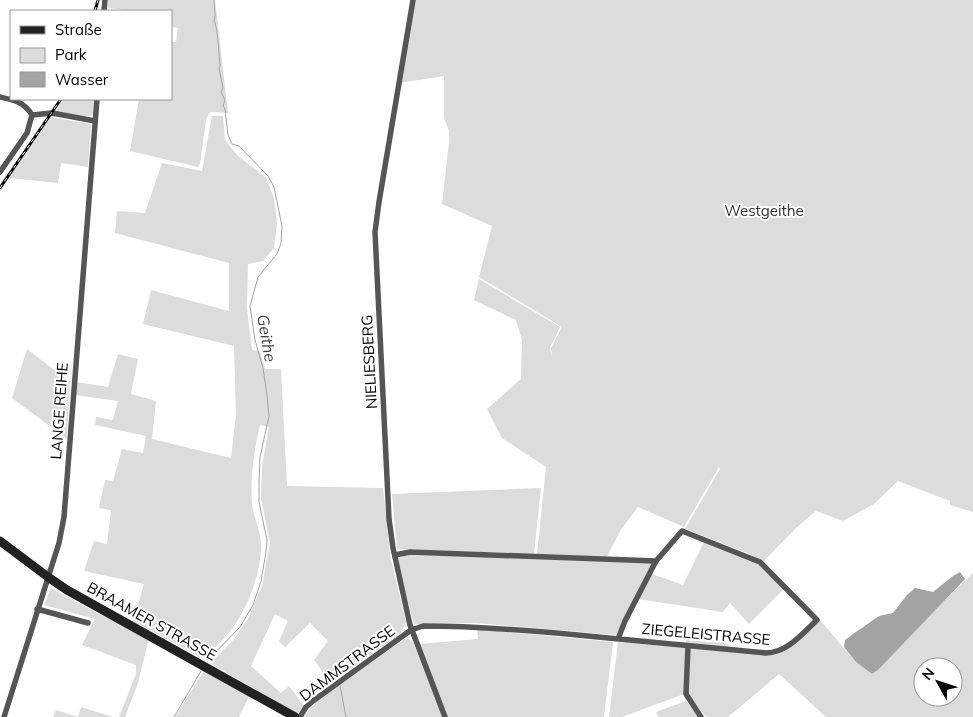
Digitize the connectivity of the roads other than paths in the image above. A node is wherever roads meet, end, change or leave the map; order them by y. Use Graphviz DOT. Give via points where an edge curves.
graph roads {
  1 [pos="413,0"];
  2 [pos="12,100"];
  3 [pos="97,100"];
  4 [pos="32,115"];
  5 [pos="95,121"];
  6 [pos="0,172"];
  7 [pos="0,541"];
  8 [pos="395,555"];
  9 [pos="656,561"];
  10 [pos="48,577"];
  11 [pos="37,609"];
  12 [pos="88,623"];
  13 [pos="411,630"];
  14 [pos="618,639"];
  15 [pos="688,646"];
  16 [pos="4,717"];
  17 [pos="295,717"];
  18 [pos="300,717"];
  19 [pos="445,717"];
  20 [pos="701,717"];
  1 -- 8 [label="street, NIELIESBERG" via="375,232 389,519"];
  2 -- 4 [label="street" via="20,102"];
  3 -- 5 [label="street, LANGE REIHE"];
  4 -- 5 [label="street" via="52,113"];
  4 -- 6 [label="street" via="28,133"];
  5 -- 10 [label="street, LANGE REIHE" via="64,517"];
  7 -- 10 [label="street, BRAAMER STRASSE"];
  8 -- 9 [label="street" via="410,552"];
  8 -- 13 [label="street, NIELIESBERG"];
  9 -- 14 [label="street, ZIEGELEISTRASSE"];
  9 -- 15 [label="street, ZIEGELEISTRASSE" via="682,531 760,562 817,620 789,645 774,653"];
  10 -- 11 [label="street, LANGE REIHE"];
  10 -- 17 [label="street, BRAAMER STRASSE"];
  11 -- 12 [label="street"];
  11 -- 16 [label="street, LANGE REIHE"];
  13 -- 14 [label="street, ZIEGELEISTRASSE" via="423,626 472,626"];
  13 -- 18 [label="street, DAMMSTRASSE" via="313,701"];
  13 -- 19 [label="street, NIELIESBERG"];
  14 -- 15 [label="street, ZIEGELEISTRASSE"];
  15 -- 20 [label="street" via="686,694"];
}
